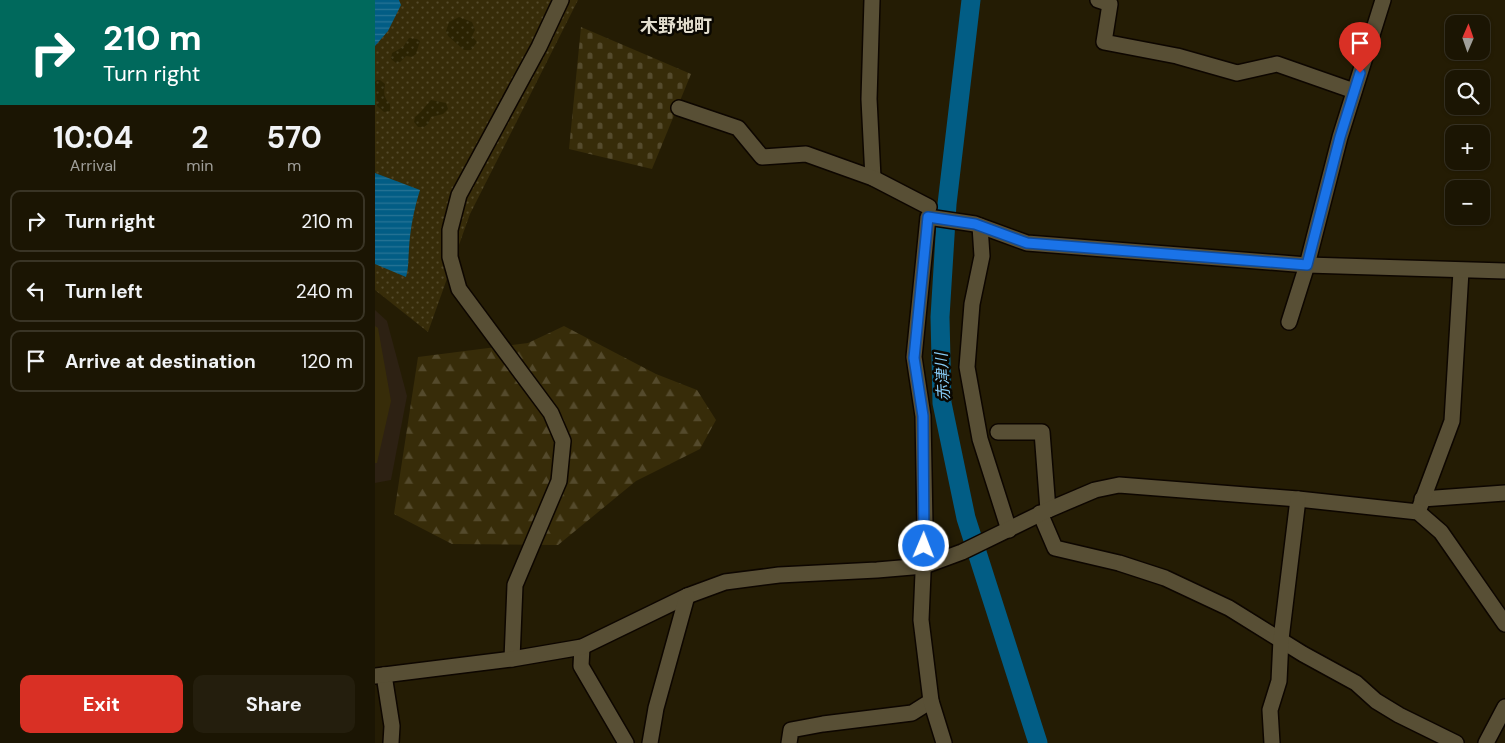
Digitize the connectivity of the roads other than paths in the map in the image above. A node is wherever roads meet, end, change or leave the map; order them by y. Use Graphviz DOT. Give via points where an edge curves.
graph roads {
  1 [pos="561,0"];
  2 [pos="872,0"];
  3 [pos="1099,0"];
  4 [pos="1383,0"];
  5 [pos="1354,91"];
  6 [pos="679,108"];
  7 [pos="873,178"];
  8 [pos="931,213"];
  9 [pos="978,225"];
  10 [pos="1307,265"];
  11 [pos="1505,270"];
  12 [pos="1461,271"];
  13 [pos="1289,322"];
  14 [pos="998,432"];
  15 [pos="1505,493"];
  16 [pos="1298,499"];
  17 [pos="1420,506"];
  18 [pos="1044,511"];
  19 [pos="1005,532"];
  20 [pos="924,566"];
  21 [pos="687,596"];
  22 [pos="1505,624"];
  23 [pos="1281,639"];
  24 [pos="582,648"];
  25 [pos="512,659"];
  26 [pos="379,676"];
  27 [pos="931,701"];
  28 [pos="1505,707"];
  29 [pos="391,743"];
  30 [pos="626,743"];
  31 [pos="650,743"];
  32 [pos="789,743"];
  33 [pos="944,743"];
  34 [pos="1272,743"];
  35 [pos="1456,743"];
  36 [pos="1485,743"];
  1 -- 25 [label="street" via="459,195 450,230 450,257 459,289 551,413 563,441 559,481 515,585"];
  2 -- 7 [label="street" via="869,99"];
  3 -- 5 [label="street" via="1110,4 1105,42 1177,56 1237,73 1277,64"];
  4 -- 5 [label="street"];
  5 -- 10 [label="street"];
  6 -- 7 [label="street" via="738,128 761,157 806,154"];
  7 -- 8 [label="street"];
  8 -- 9 [label="street"];
  8 -- 20 [label="street" via="928,217 914,358 923,416"];
  9 -- 10 [label="street" via="1027,243"];
  9 -- 19 [label="street" via="982,256 972,304 967,367 980,439"];
  10 -- 12 [label="street"];
  10 -- 13 [label="street"];
  11 -- 12 [label="street"];
  12 -- 17 [label="street" via="1452,421"];
  14 -- 18 [label="street" via="1042,432"];
  15 -- 17 [label="street"];
  16 -- 17 [label="street"];
  16 -- 18 [label="street" via="1119,485 1095,490"];
  16 -- 23 [label="street"];
  17 -- 22 [label="street"];
  18 -- 19 [label="street"];
  18 -- 23 [label="street" via="1055,548 1165,578 1229,608"];
  19 -- 20 [label="street"];
  20 -- 21 [label="street" via="779,575 725,582"];
  20 -- 27 [label="street" via="921,620"];
  21 -- 24 [label="street"];
  21 -- 31 [label="street"];
  23 -- 34 [label="street" via="1279,681 1270,710"];
  23 -- 35 [label="street" via="1356,683 1399,715"];
  24 -- 25 [label="street"];
  24 -- 30 [label="street" via="581,666"];
  25 -- 26 [label="street"];
  26 -- 29 [label="street" via="392,726"];
  27 -- 32 [label="street" via="912,713 791,730"];
  27 -- 33 [label="street"];
  28 -- 36 [label="street"];
}
